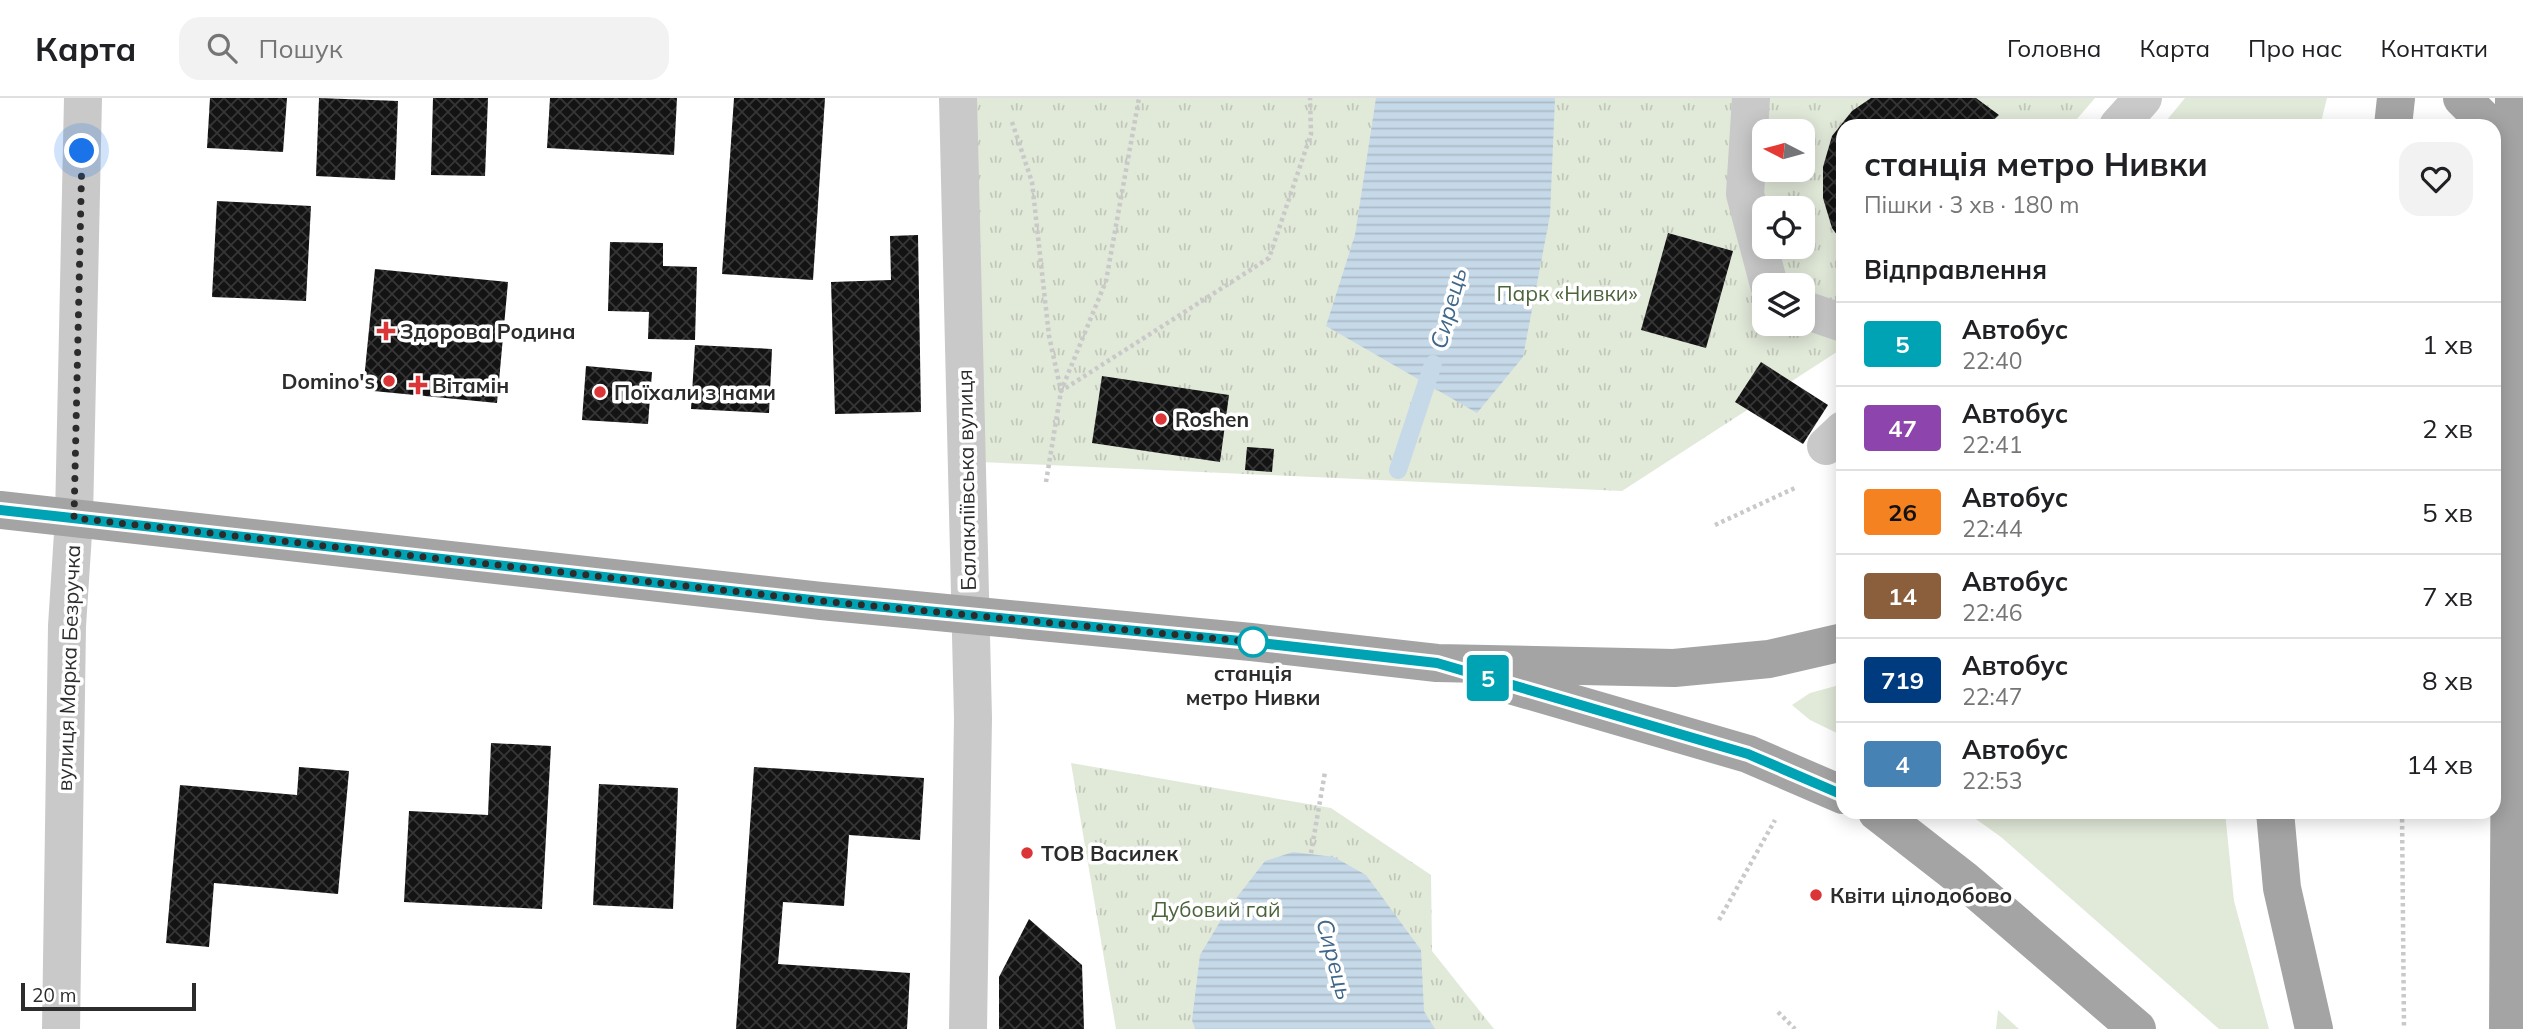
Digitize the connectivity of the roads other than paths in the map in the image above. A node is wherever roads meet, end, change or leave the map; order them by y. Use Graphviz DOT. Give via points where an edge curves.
graph roads {
  1 [pos="83,98"];
  2 [pos="958,98"];
  3 [pos="1751,98"];
  4 [pos="2143,98"];
  5 [pos="2396,98"];
  6 [pos="2462,98"];
  7 [pos="2514,98"];
  8 [pos="2124,119"];
  9 [pos="2394,119"];
  10 [pos="2484,119"];
  11 [pos="2501,131"];
  12 [pos="2523,142"];
  13 [pos="1766,273"];
  14 [pos="1815,313"];
  15 [pos="2501,320"];
  16 [pos="1836,321"];
  17 [pos="2523,321"];
  18 [pos="0,510"];
  19 [pos="74,518"];
  20 [pos="970,615"];
  21 [pos="1836,644"];
  22 [pos="1437,663"];
  23 [pos="1836,792"];
  24 [pos="1886,819"];
  25 [pos="2276,819"];
  26 [pos="61,1029"];
  27 [pos="968,1029"];
  28 [pos="2137,1029"];
  29 [pos="2314,1029"];
  30 [pos="2508,1029"];
  1 -- 19 [label="street, вулиця Марка Безручка"];
  2 -- 20 [label="street, Балакліївська вулиця"];
  3 -- 13 [label="street" via="1745,194"];
  4 -- 8 [label="street"];
  5 -- 9 [label="main road"];
  6 -- 10 [label="main road"];
  7 -- 30 [label="main road, bridge"];
  11 -- 12 [label="main road"];
  14 -- 16 [label="street"];
  15 -- 17 [label="main road"];
  18 -- 19 [label="main road"];
  19 -- 20 [label="main road"];
  19 -- 26 [label="street, вулиця Марка Безручка" via="67,626"];
  20 -- 22 [label="main road"];
  20 -- 27 [label="street, Балакліївська вулиця"];
  21 -- 22 [label="main road" via="1769,659 1674,668"];
  22 -- 23 [label="main road" via="1748,754"];
  24 -- 28 [label="main road" via="1973,887"];
  25 -- 29 [label="main road" via="2282,888"];
}
